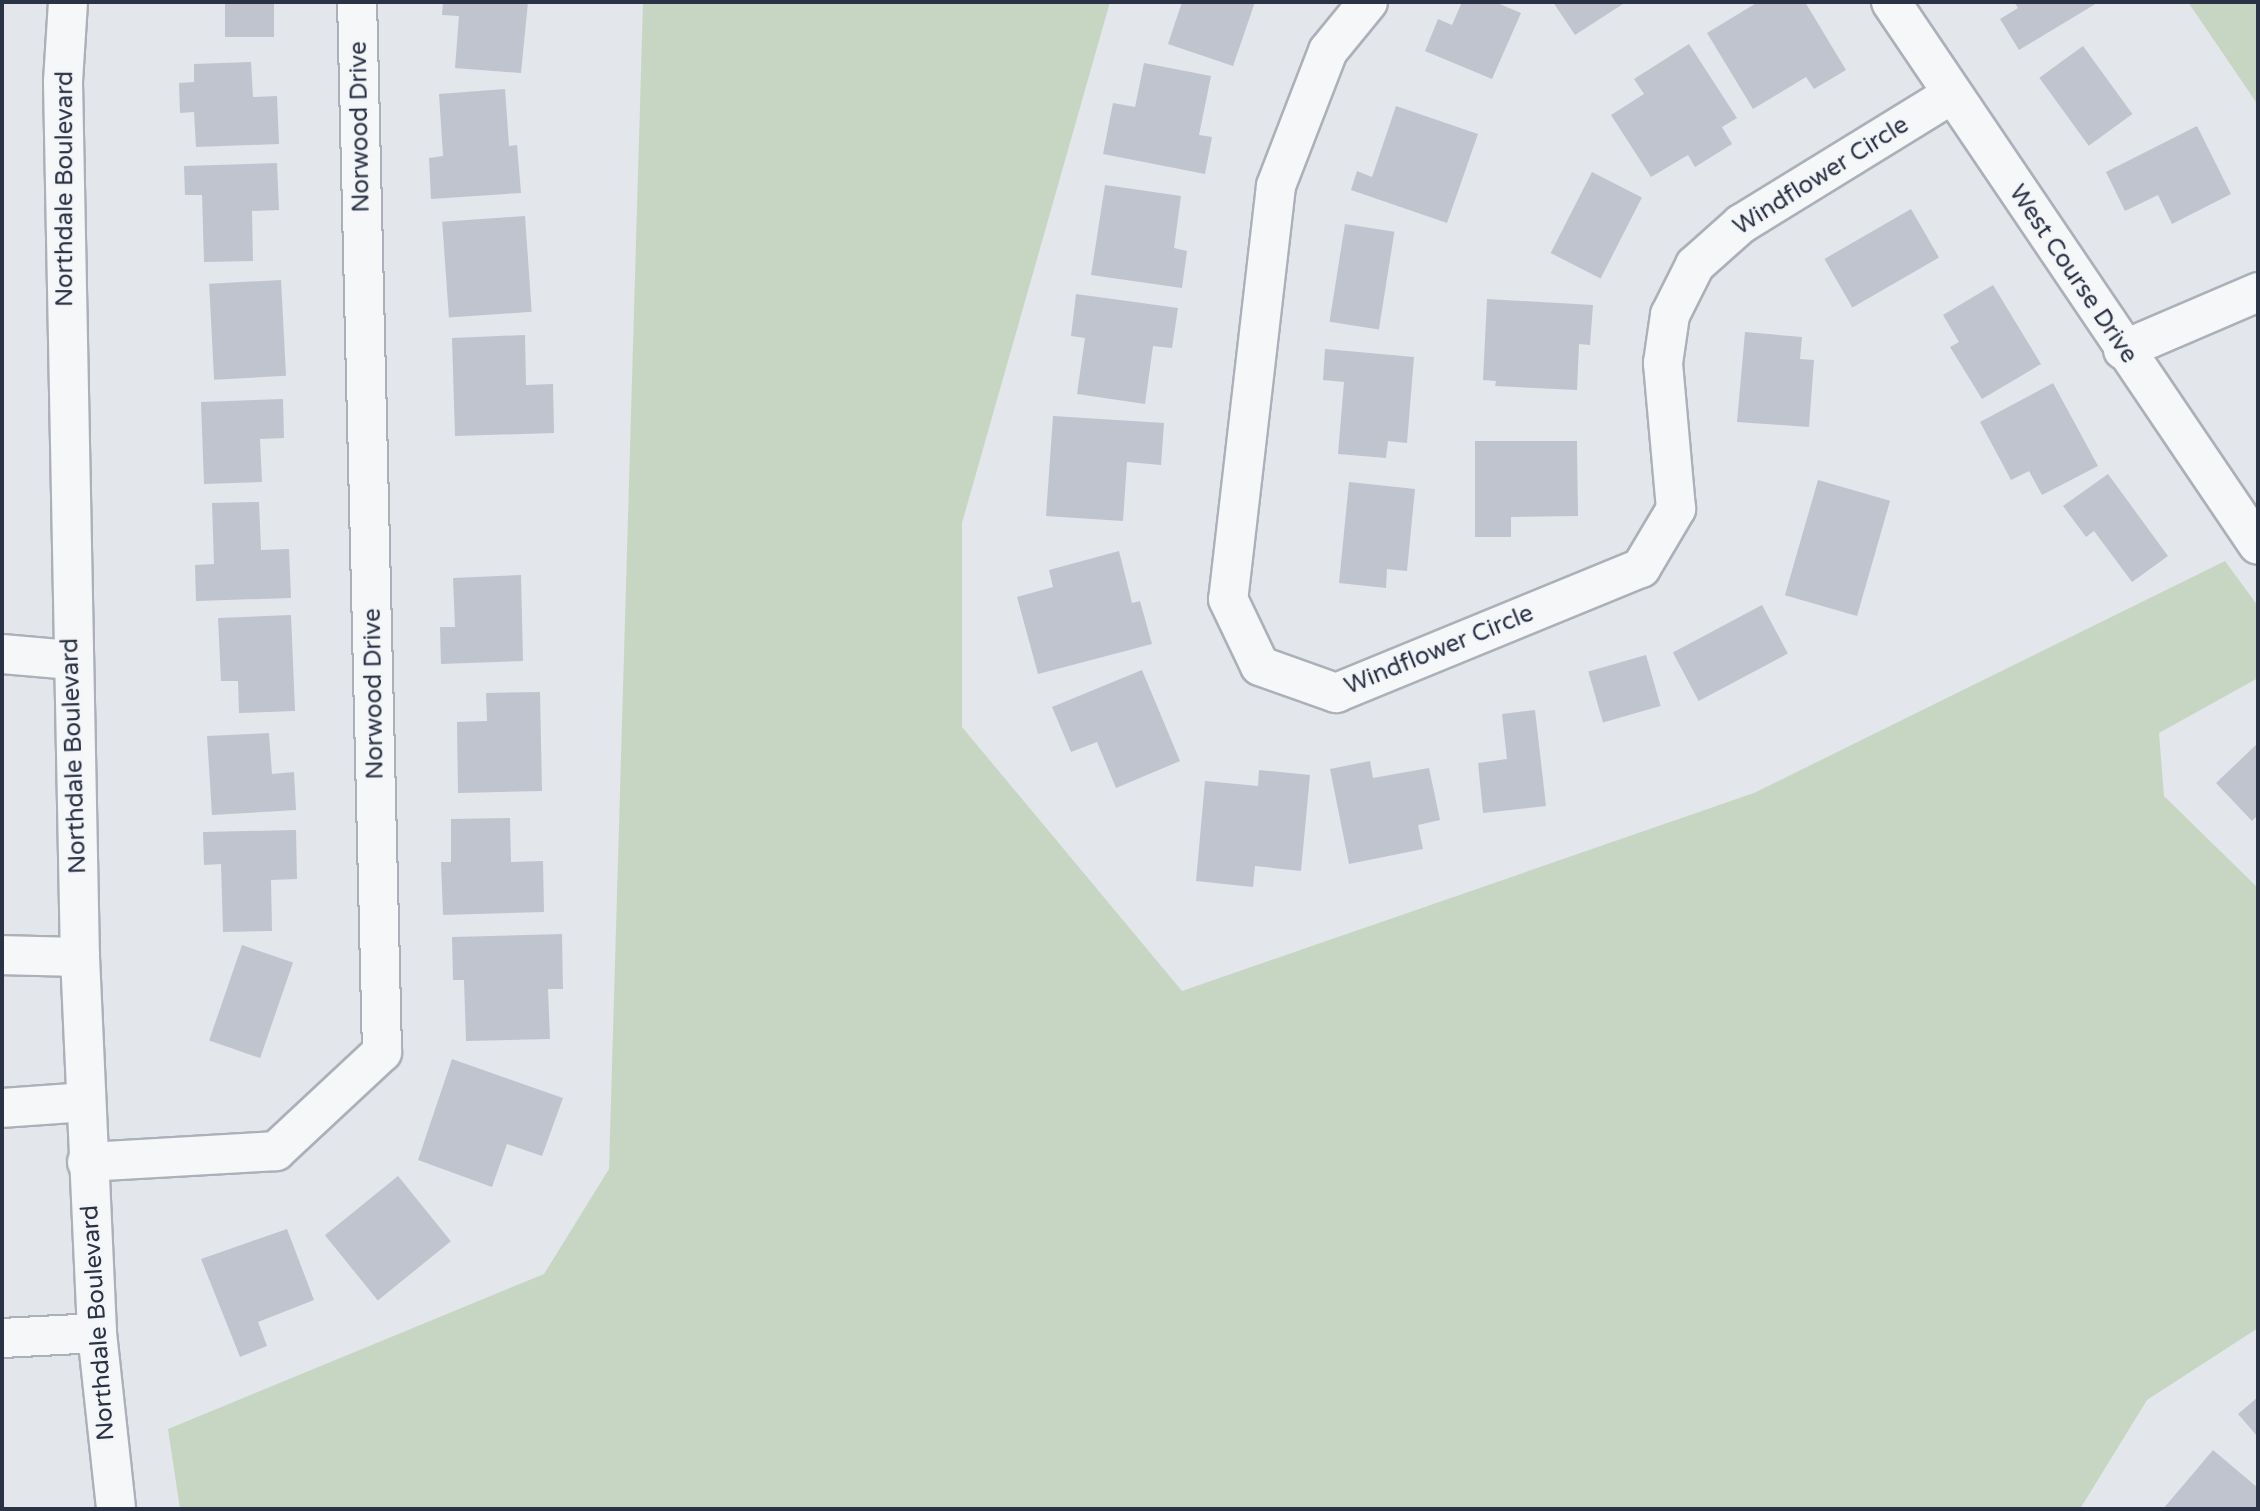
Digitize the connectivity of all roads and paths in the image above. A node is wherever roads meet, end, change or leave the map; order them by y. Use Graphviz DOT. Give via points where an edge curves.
graph roads {
  1 [pos="68,2"];
  2 [pos="357,2"];
  3 [pos="1368,2"];
  4 [pos="1891,2"];
  5 [pos="1952,94"];
  6 [pos="2258,292"];
  7 [pos="2123,350"];
  8 [pos="2258,545"];
  9 [pos="2,654"];
  10 [pos="71,660"];
  11 [pos="2,955"];
  12 [pos="80,957"];
  13 [pos="85,1102"];
  14 [pos="2,1108"];
  15 [pos="87,1162"];
  16 [pos="97,1333"];
  17 [pos="2,1338"];
  18 [pos="116,1509"];
  1 -- 10 [label="street, Northdale Boulevard" via="62,82"];
  2 -- 15 [label="street, Norwood Drive" via="382,1052 276,1151"];
  3 -- 5 [label="street, Windflower Circle" via="1328,51 1276,186 1228,599 1260,666 1336,692 1641,568 1676,509 1663,363 1670,315 1695,265 1741,223"];
  4 -- 5 [label="street, West Course Drive"];
  5 -- 7 [label="street, West Course Drive"];
  6 -- 7 [label="street"];
  7 -- 8 [label="street, West Course Drive"];
  9 -- 10 [label="street"];
  10 -- 12 [label="street, Northdale Boulevard"];
  11 -- 12 [label="street"];
  12 -- 13 [label="street, Northdale Boulevard"];
  13 -- 14 [label="street"];
  13 -- 15 [label="street, Northdale Boulevard"];
  15 -- 16 [label="street, Northdale Boulevard"];
  16 -- 17 [label="street"];
  16 -- 18 [label="street, Northdale Boulevard"];
}
